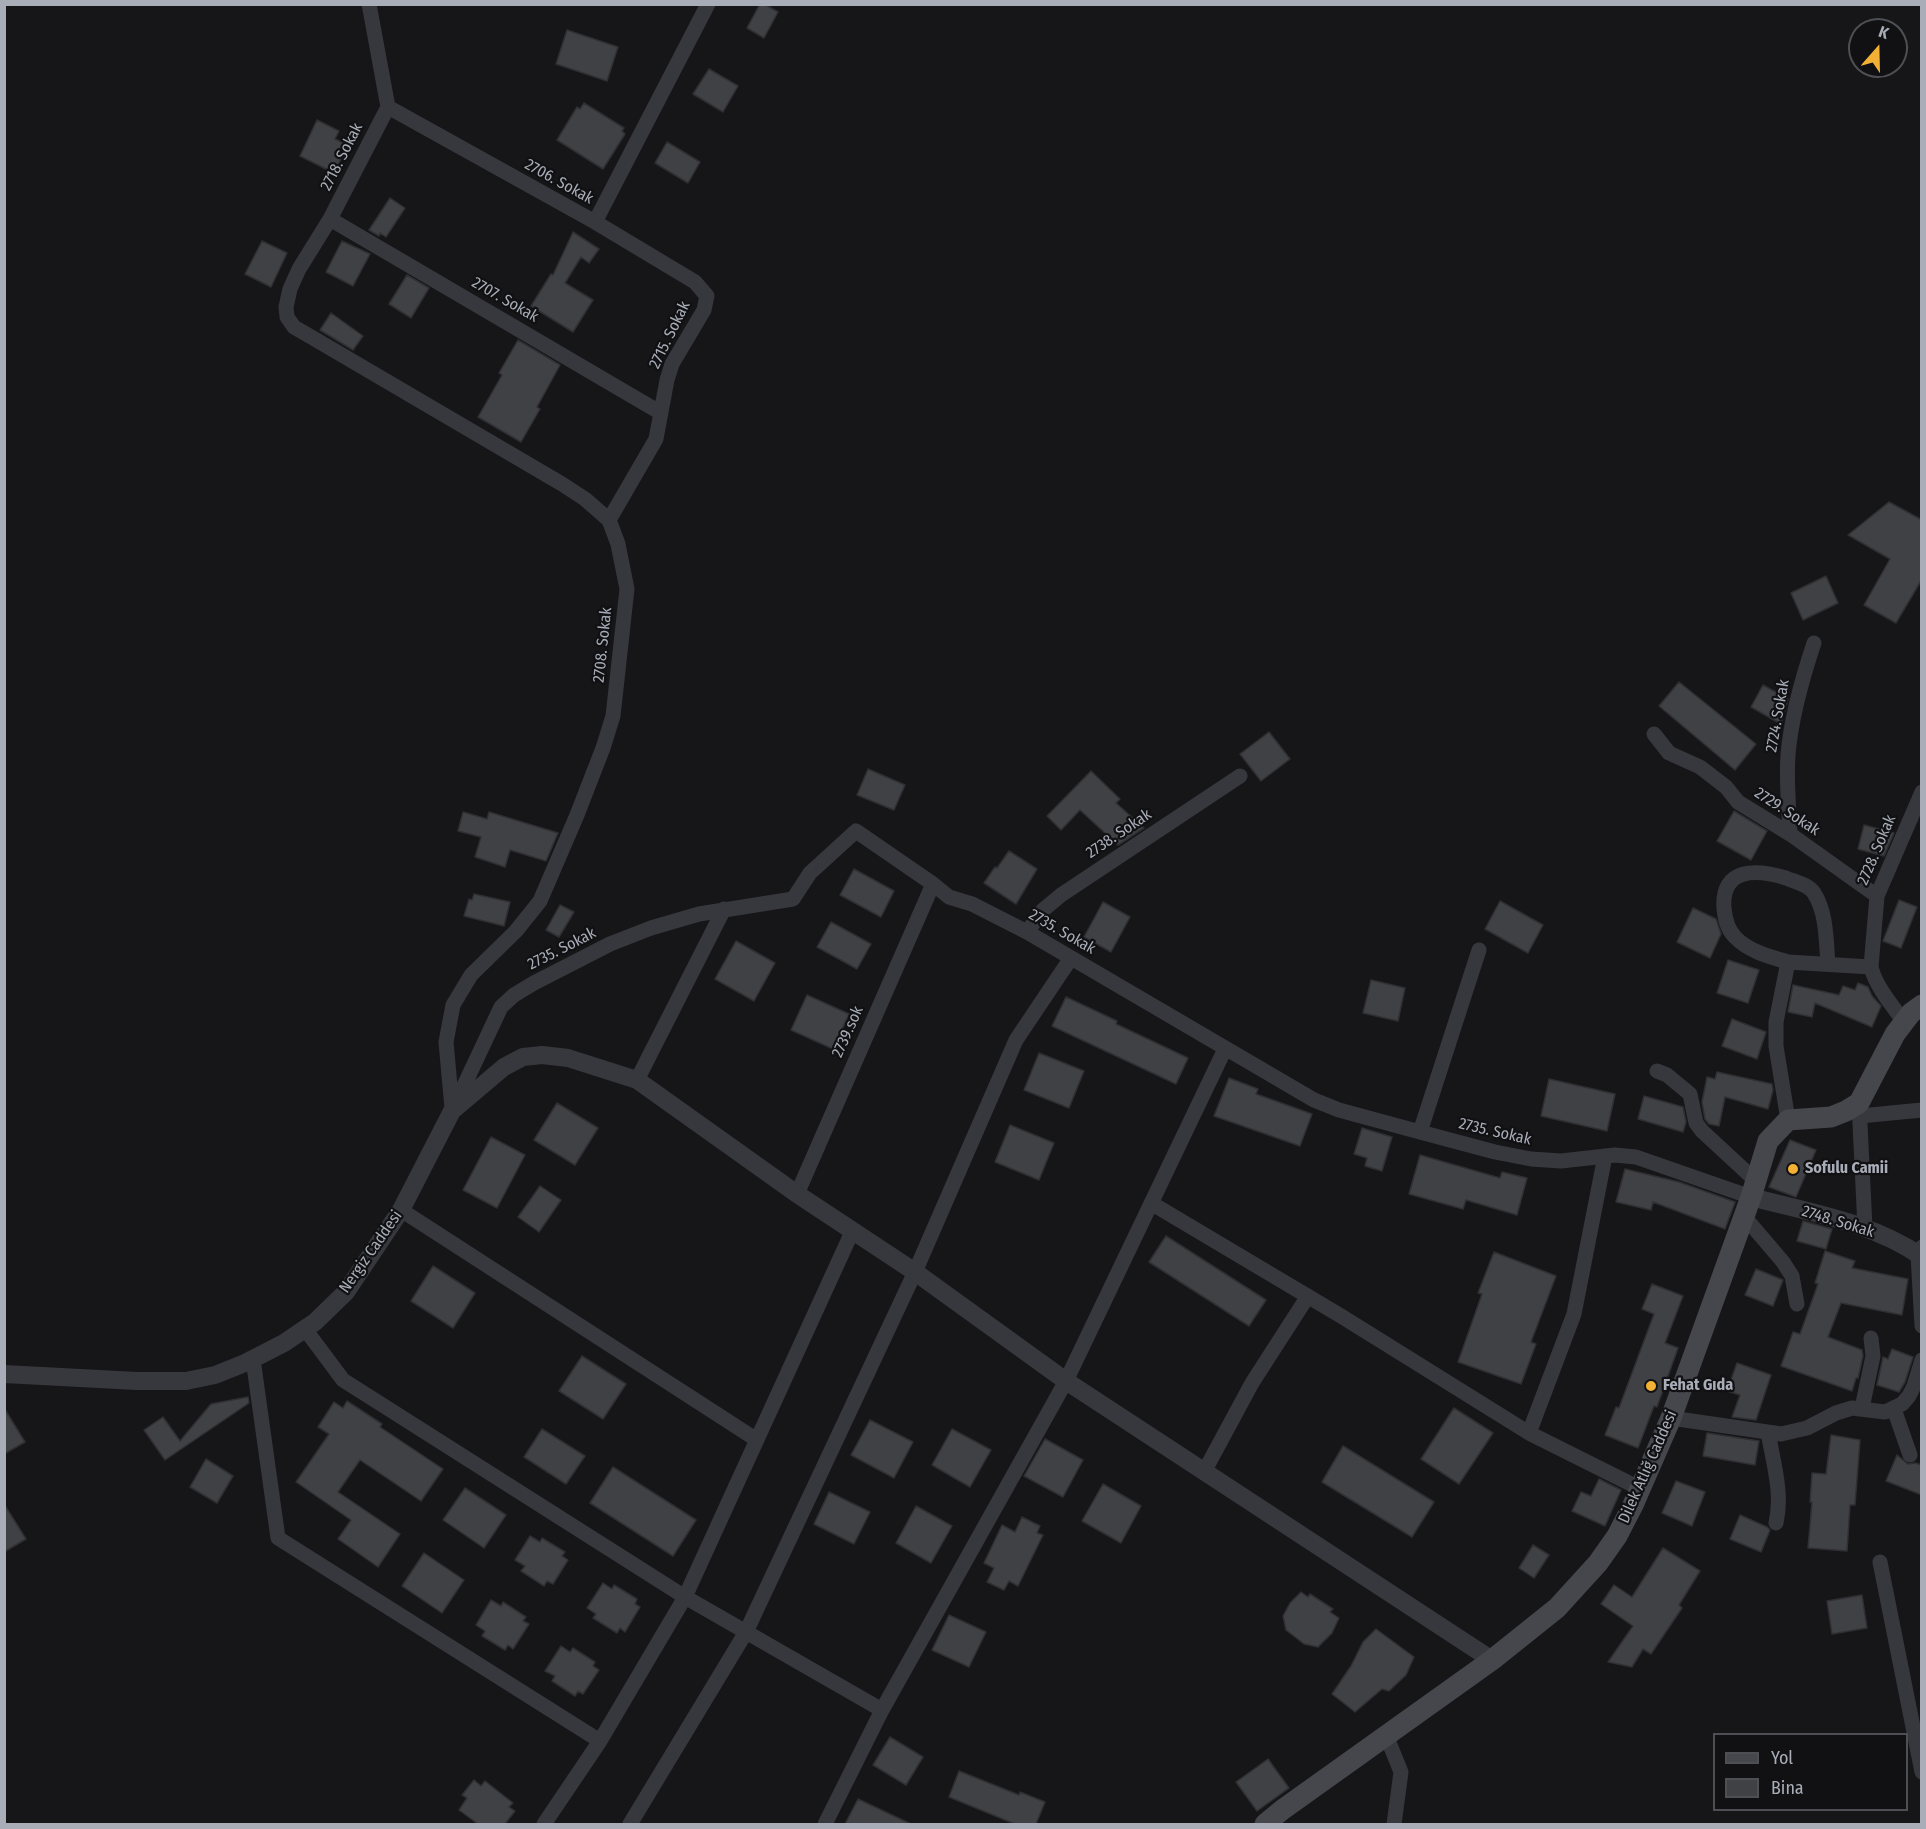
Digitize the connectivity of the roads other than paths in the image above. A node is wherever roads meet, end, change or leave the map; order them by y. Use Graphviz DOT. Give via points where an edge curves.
graph roads {
  1 [pos="369,4"];
  2 [pos="708,4"];
  3 [pos="388,107"];
  4 [pos="330,219"];
  5 [pos="595,222"];
  6 [pos="706,296"];
  7 [pos="661,412"];
  8 [pos="609,520"];
  9 [pos="1814,643"];
  10 [pos="1654,734"];
  11 [pos="1240,776"];
  12 [pos="1922,792"];
  13 [pos="1790,834"];
  14 [pos="933,884"];
  15 [pos="1877,896"];
  16 [pos="724,909"];
  17 [pos="1027,932"];
  18 [pos="1479,950"];
  19 [pos="1071,958"];
  20 [pos="1788,962"];
  21 [pos="1828,964"];
  22 [pos="1871,967"];
  23 [pos="1922,1005"];
  24 [pos="1904,1022"];
  25 [pos="1225,1049"];
  26 [pos="1657,1071"];
  27 [pos="637,1080"];
  28 [pos="1860,1109"];
  29 [pos="1922,1110"];
  30 [pos="453,1111"];
  31 [pos="1788,1120"];
  32 [pos="1420,1132"];
  33 [pos="1605,1156"];
  34 [pos="797,1194"];
  35 [pos="1750,1197"];
  36 [pos="1151,1203"];
  37 [pos="401,1210"];
  38 [pos="1865,1228"];
  39 [pos="852,1232"];
  40 [pos="1920,1253"];
  41 [pos="915,1272"];
  42 [pos="1308,1296"];
  43 [pos="1797,1304"];
  44 [pos="1922,1326"];
  45 [pos="305,1329"];
  46 [pos="1871,1338"];
  47 [pos="253,1359"];
  48 [pos="1922,1360"];
  49 [pos="4,1374"];
  50 [pos="1066,1381"];
  51 [pos="1862,1408"];
  52 [pos="1894,1409"];
  53 [pos="1671,1418"];
  54 [pos="1768,1432"];
  55 [pos="1529,1433"];
  56 [pos="757,1440"];
  57 [pos="1910,1455"];
  58 [pos="1204,1472"];
  59 [pos="1641,1489"];
  60 [pos="1776,1523"];
  61 [pos="1880,1562"];
  62 [pos="685,1597"];
  63 [pos="746,1632"];
  64 [pos="1492,1660"];
  65 [pos="882,1710"];
  66 [pos="1386,1735"];
  67 [pos="600,1741"];
  68 [pos="1922,1772"];
  69 [pos="544,1824"];
  70 [pos="630,1824"];
  71 [pos="825,1824"];
  72 [pos="1265,1824"];
  73 [pos="1394,1824"];
  1 -- 3 [label="street"];
  2 -- 5 [label="street"];
  3 -- 4 [label="street, 2718. Sokak"];
  3 -- 5 [label="street, 2706. Sokak"];
  4 -- 7 [label="street, 2707. Sokak"];
  4 -- 8 [label="street, 2718. Sokak" via="294,279 286,308 294,327 562,484"];
  5 -- 6 [label="street, 2706. Sokak" via="695,282"];
  6 -- 7 [label="street, 2715. Sokak" via="699,321 672,364"];
  7 -- 8 [label="street, 2715. Sokak" via="649,454"];
  8 -- 30 [label="street, 2708. Sokak" via="627,589 613,716 578,816 540,901 471,975 453,1005 446,1042"];
  9 -- 13 [label="street, 2724. Sokak" via="1790,739"];
  10 -- 13 [label="street, 2729. Sokak" via="1669,753 1700,767 1738,802"];
  11 -- 17 [label="street, 2738. Sokak" via="1061,895 1042,910"];
  12 -- 15 [label="street, 2728. Sokak"];
  13 -- 15 [label="street, 2729. Sokak"];
  14 -- 16 [label="street, 2735. Sokak" via="856,831 810,873 793,899"];
  14 -- 17 [label="street, 2735. Sokak" via="949,897 972,904"];
  14 -- 34 [label="street, 2739.sok"];
  15 -- 22 [label="street, 2728. Sokak"];
  16 -- 27 [label="street"];
  16 -- 30 [label="street, 2735. Sokak" via="651,928 609,944 514,995 496,1015"];
  17 -- 19 [label="street, 2735. Sokak"];
  18 -- 32 [label="street"];
  19 -- 25 [label="street, 2735. Sokak"];
  19 -- 41 [label="street" via="1016,1040"];
  20 -- 21 [label="street"];
  20 -- 21 [label="street" via="1748,947 1727,926 1723,896 1728,883 1740,875 1772,874 1812,890 1822,917"];
  20 -- 31 [label="street" via="1776,1022"];
  21 -- 22 [label="street"];
  22 -- 24 [label="street"];
  23 -- 24 [label="main road"];
  24 -- 28 [label="main road"];
  25 -- 32 [label="street, 2735. Sokak" via="1314,1100"];
  25 -- 36 [label="street"];
  26 -- 35 [label="street" via="1690,1094 1696,1123"];
  27 -- 30 [label="street" via="568,1058 523,1057 504,1067"];
  27 -- 34 [label="street"];
  28 -- 29 [label="street"];
  28 -- 31 [label="main road"];
  28 -- 38 [label="street"];
  30 -- 37 [label="street, Nergiz Caddesi"];
  31 -- 35 [label="main road, Dilek Atlığ Caddesi" via="1768,1141"];
  32 -- 33 [label="street, 2735. Sokak" via="1531,1159 1561,1161"];
  33 -- 35 [label="street, 2735. Sokak" via="1636,1157"];
  33 -- 55 [label="street" via="1574,1314"];
  34 -- 39 [label="street"];
  35 -- 38 [label="street, 2748. Sokak"];
  35 -- 43 [label="street" via="1791,1276"];
  35 -- 53 [label="main road, Dilek Atlığ Caddesi"];
  36 -- 42 [label="street"];
  36 -- 50 [label="street"];
  37 -- 45 [label="street, Nergiz Caddesi" via="346,1292"];
  37 -- 56 [label="street"];
  38 -- 40 [label="street, 2748. Sokak"];
  39 -- 41 [label="street"];
  39 -- 56 [label="street"];
  40 -- 44 [label="street"];
  41 -- 50 [label="street"];
  41 -- 63 [label="street"];
  42 -- 55 [label="street"];
  42 -- 58 [label="street" via="1252,1383"];
  45 -- 47 [label="street, Nergiz Caddesi"];
  45 -- 62 [label="street" via="343,1380"];
  46 -- 51 [label="street" via="1873,1356"];
  47 -- 49 [label="street, Nergiz Caddesi" via="186,1382"];
  47 -- 67 [label="street" via="278,1538"];
  48 -- 52 [label="street" via="1909,1396"];
  50 -- 58 [label="street"];
  50 -- 65 [label="street"];
  51 -- 52 [label="street" via="1885,1412"];
  51 -- 54 [label="street" via="1836,1413 1792,1432"];
  52 -- 57 [label="street"];
  53 -- 54 [label="street"];
  53 -- 59 [label="main road, Dilek Atlığ Caddesi"];
  54 -- 60 [label="street" via="1779,1496"];
  55 -- 59 [label="street"];
  56 -- 62 [label="street"];
  58 -- 64 [label="street"];
  59 -- 64 [label="main road, Dilek Atlığ Caddesi" via="1617,1536 1578,1587"];
  61 -- 68 [label="street"];
  62 -- 63 [label="street"];
  62 -- 67 [label="street"];
  63 -- 65 [label="street"];
  63 -- 70 [label="street"];
  64 -- 66 [label="main road, Dilek Atlığ Caddesi"];
  65 -- 71 [label="street"];
  66 -- 72 [label="main road, Dilek Atlığ Caddesi"];
  66 -- 73 [label="street" via="1401,1772"];
  67 -- 69 [label="street"];
}
